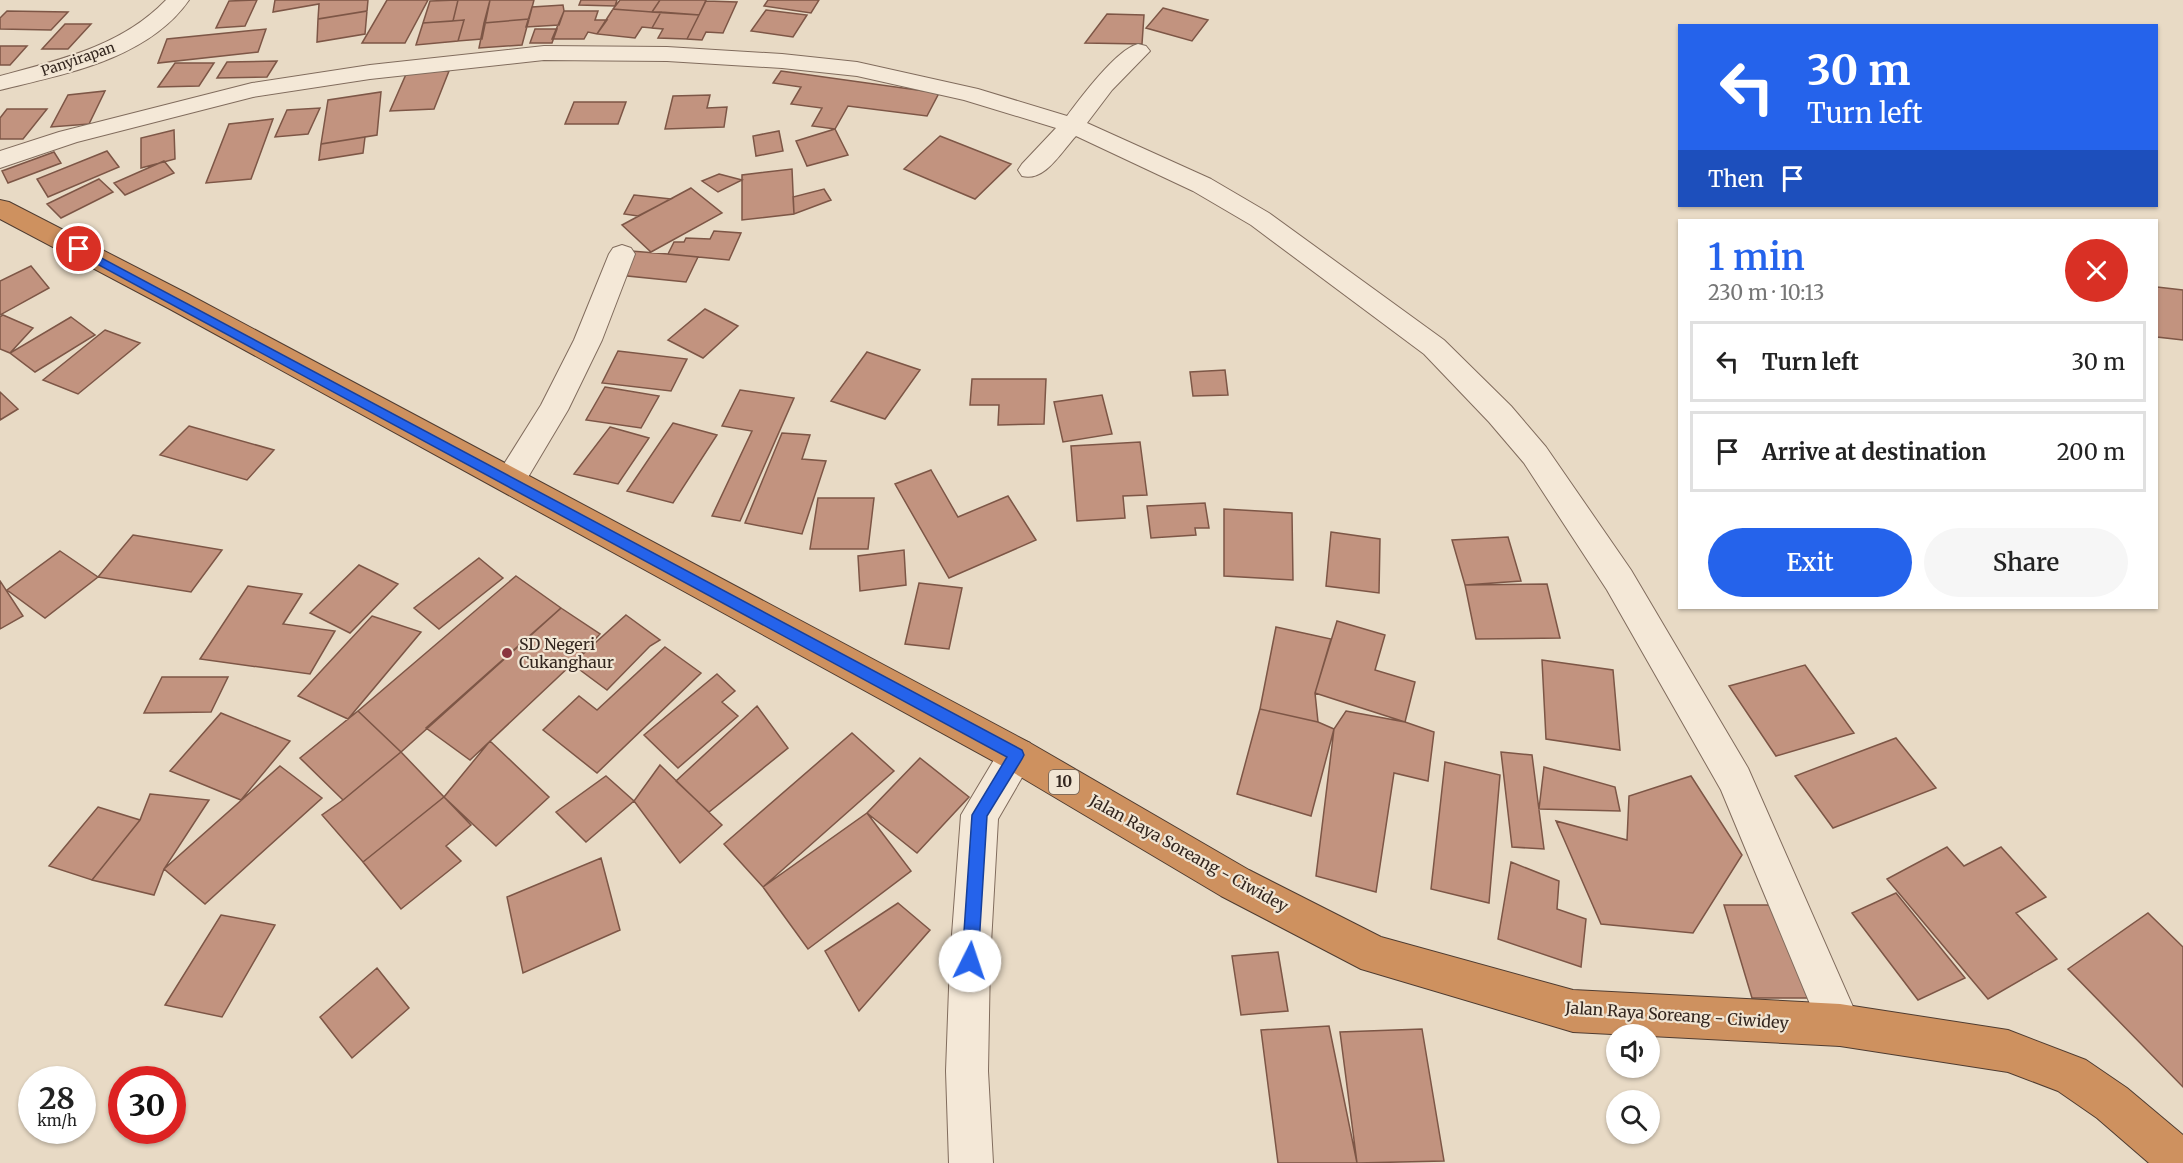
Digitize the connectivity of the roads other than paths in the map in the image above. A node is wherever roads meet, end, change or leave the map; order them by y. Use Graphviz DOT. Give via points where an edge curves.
graph roads {
  1 [pos="178,0"];
  2 [pos="1138,51"];
  3 [pos="0,83"];
  4 [pos="1072,125"];
  5 [pos="0,160"];
  6 [pos="1031,170"];
  7 [pos="0,208"];
  8 [pos="622,254"];
  9 [pos="510,480"];
  10 [pos="1017,755"];
  11 [pos="1840,1025"];
  12 [pos="971,1163"];
  13 [pos="2183,1163"];
  1 -- 3 [label="street, Panyirapan" via="152,23 109,50"];
  2 -- 4 [label="street"];
  4 -- 5 [label="street" via="970,94 857,69 667,54 544,52 252,90 68,137"];
  4 -- 6 [label="street"];
  4 -- 11 [label="street" via="1202,185 1260,219 1434,347 1535,455 1619,580 1735,780"];
  7 -- 9 [label="highway, Jalan Raya Soreang - Ciwidey / 10"];
  8 -- 9 [label="street" via="588,340 553,410"];
  9 -- 10 [label="highway, Jalan Raya Soreang - Ciwidey / 10"];
  10 -- 11 [label="highway, Jalan Raya Soreang - Ciwidey / 10" via="1235,882 1375,954 1573,1011"];
  10 -- 12 [label="street" via="980,815 967,1071"];
  11 -- 13 [label="highway, Jalan Raya Soreang - Ciwidey / 10" via="2008,1052 2071,1075"];
}
